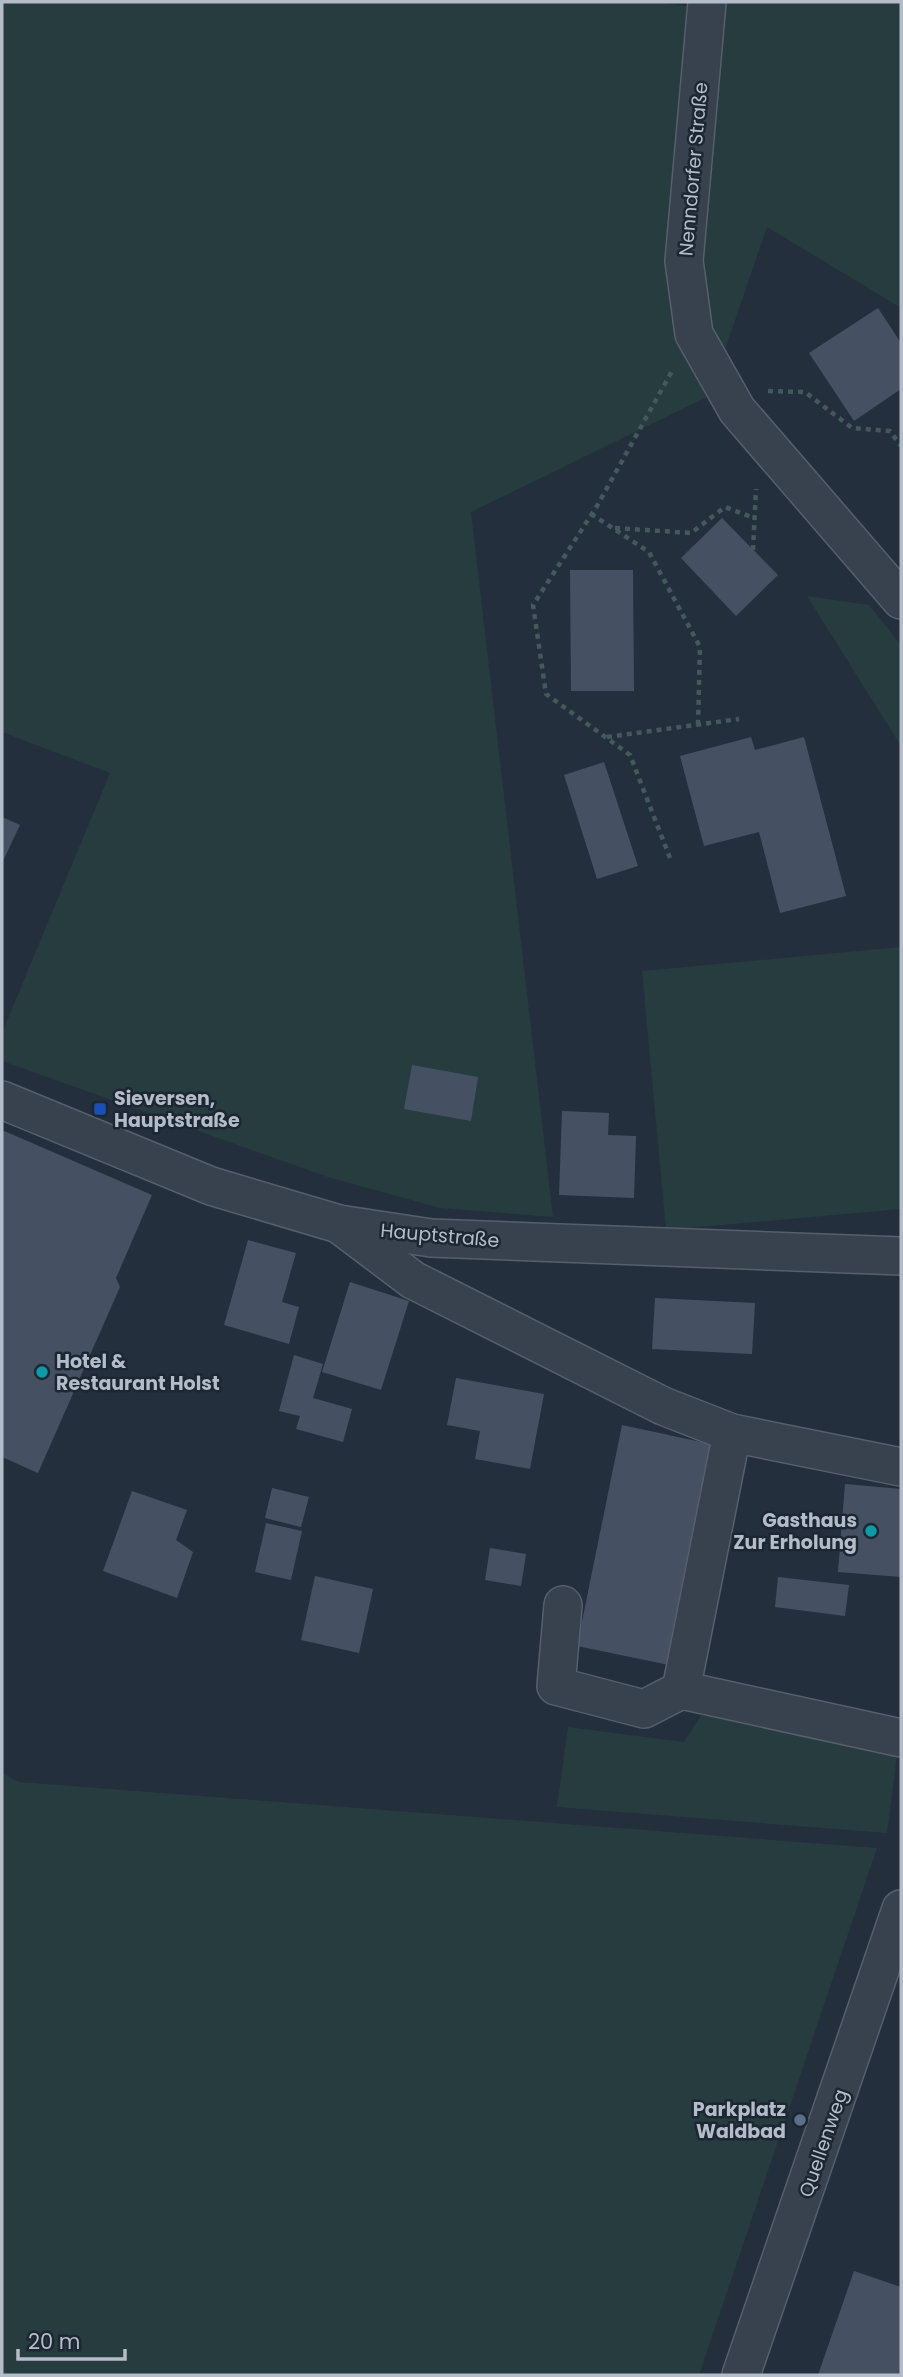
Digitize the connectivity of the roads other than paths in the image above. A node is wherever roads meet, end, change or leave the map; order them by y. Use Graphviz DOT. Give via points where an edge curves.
graph roads {
  1 [pos="707,2"];
  2 [pos="901,600"];
  3 [pos="2,1100"];
  4 [pos="339,1224"];
  5 [pos="901,1255"];
  6 [pos="732,1433"];
  7 [pos="901,1467"];
  8 [pos="563,1605"];
  9 [pos="681,1690"];
  10 [pos="901,1738"];
  11 [pos="901,1909"];
  12 [pos="741,2375"];
  1 -- 2 [label="street, Nenndorfer Straße" via="684,261 694,334 737,410"];
  3 -- 4 [label="street, Hauptstraße" via="211,1186"];
  4 -- 5 [label="street, Hauptstraße" via="431,1238"];
  4 -- 6 [label="street" via="413,1280 663,1406"];
  6 -- 7 [label="street"];
  6 -- 9 [label="street"];
  8 -- 9 [label="street" via="556,1686 645,1709"];
  9 -- 10 [label="street"];
  11 -- 12 [label="street, Quellenweg"];
}
